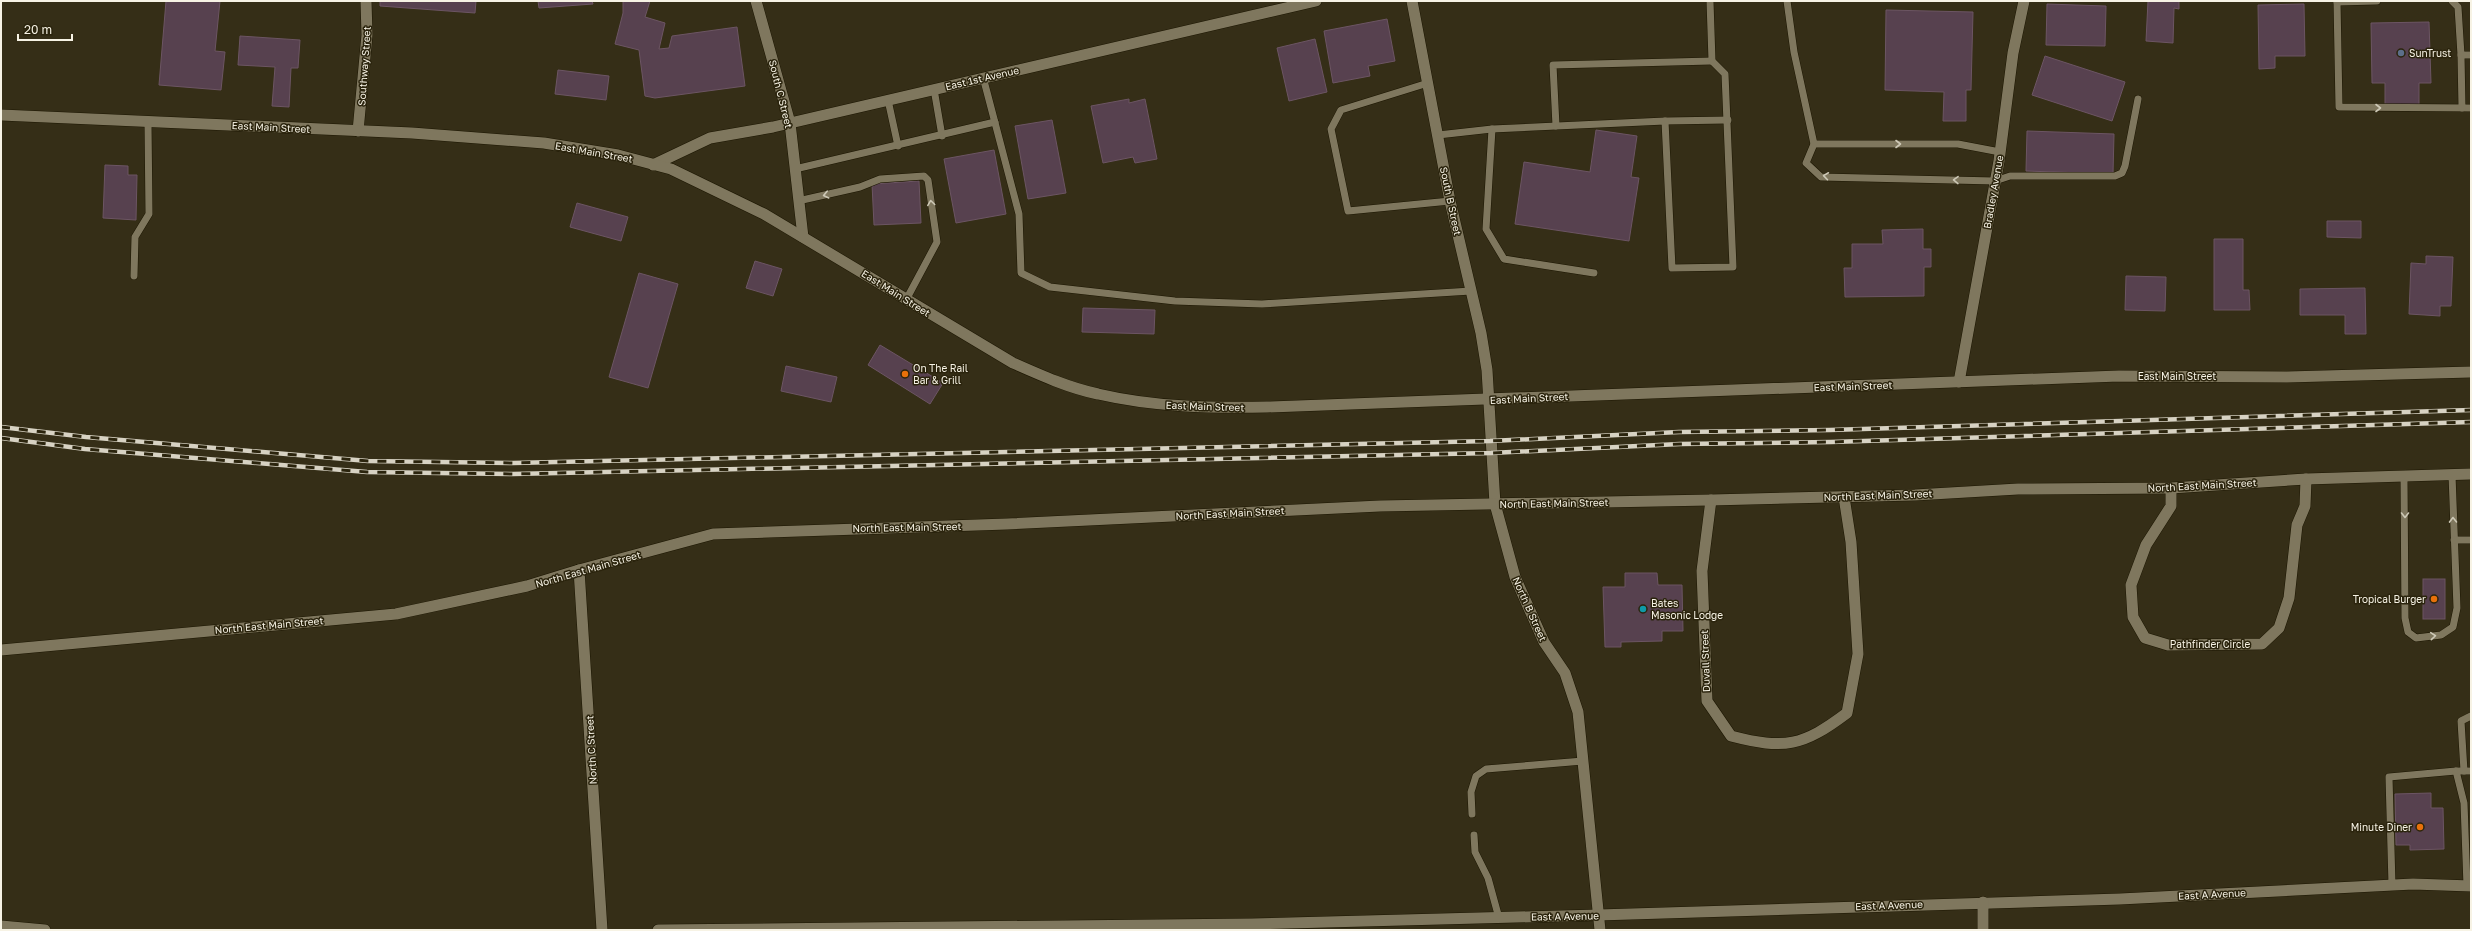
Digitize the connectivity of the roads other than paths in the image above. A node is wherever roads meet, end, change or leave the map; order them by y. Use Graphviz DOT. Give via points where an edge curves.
graph roads {
  1 [pos="366,1"];
  2 [pos="756,1"];
  3 [pos="1316,1"];
  4 [pos="1412,1"];
  5 [pos="1710,1"];
  6 [pos="1787,1"];
  7 [pos="2024,1"];
  8 [pos="2377,1"];
  9 [pos="2452,1"];
  10 [pos="2337,2"];
  11 [pos="2461,55"];
  12 [pos="2471,55"];
  13 [pos="1712,61"];
  14 [pos="983,77"];
  15 [pos="1428,83"];
  16 [pos="934,89"];
  17 [pos="2138,99"];
  18 [pos="888,100"];
  19 [pos="2462,108"];
  20 [pos="2471,108"];
  21 [pos="1,115"];
  22 [pos="1728,120"];
  23 [pos="148,122"];
  24 [pos="995,122"];
  25 [pos="1664,122"];
  26 [pos="790,123"];
  27 [pos="1556,126"];
  28 [pos="1492,129"];
  29 [pos="358,131"];
  30 [pos="1438,135"];
  31 [pos="942,136"];
  32 [pos="1814,144"];
  33 [pos="898,146"];
  34 [pos="2000,152"];
  35 [pos="653,164"];
  36 [pos="795,169"];
  37 [pos="1995,181"];
  38 [pos="798,201"];
  39 [pos="1450,201"];
  40 [pos="804,237"];
  41 [pos="1594,273"];
  42 [pos="134,276"];
  43 [pos="1471,292"];
  44 [pos="906,300"];
  45 [pos="2471,372"];
  46 [pos="1959,382"];
  47 [pos="1488,401"];
  48 [pos="2471,474"];
  49 [pos="2452,475"];
  50 [pos="2404,476"];
  51 [pos="2306,479"];
  52 [pos="2171,488"];
  53 [pos="1844,496"];
  54 [pos="1711,500"];
  55 [pos="1495,504"];
  56 [pos="2454,540"];
  57 [pos="2471,540"];
  58 [pos="579,570"];
  59 [pos="1,650"];
  60 [pos="2471,716"];
  61 [pos="1583,761"];
  62 [pos="2456,771"];
  63 [pos="2467,771"];
  64 [pos="1472,814"];
  65 [pos="1474,835"];
  66 [pos="2392,885"];
  67 [pos="2469,886"];
  68 [pos="1983,902"];
  69 [pos="1598,915"];
  70 [pos="1499,918"];
  71 [pos="1,926"];
  72 [pos="1253,927"];
  73 [pos="929,928"];
  74 [pos="45,930"];
  75 [pos="602,930"];
  76 [pos="658,930"];
  77 [pos="1600,930"];
  78 [pos="1983,930"];
  1 -- 29 [label="street, Southway Street" via="367,35"];
  2 -- 26 [label="street, South C Street"];
  3 -- 14 [label="street, East 1st Avenue"];
  4 -- 15 [label="street, South B Street"];
  5 -- 13 [label="lane"];
  6 -- 32 [label="lane" via="1794,52"];
  7 -- 34 [label="street, Bradley Avenue" via="2013,53"];
  8 -- 10 [label="lane"];
  9 -- 11 [label="lane" via="2458,6"];
  10 -- 19 [label="lane, one-way" via="2339,108"];
  11 -- 12 [label="lane"];
  11 -- 19 [label="lane"];
  13 -- 22 [label="lane" via="1725,74"];
  13 -- 27 [label="lane" via="1553,65"];
  14 -- 16 [label="street, East 1st Avenue"];
  14 -- 24 [label="lane"];
  15 -- 30 [label="street, South B Street"];
  15 -- 39 [label="lane" via="1341,110 1331,129 1348,211"];
  16 -- 18 [label="street, East 1st Avenue"];
  16 -- 31 [label="lane"];
  17 -- 37 [label="lane" via="2122,173 2116,176 2010,176"];
  18 -- 26 [label="street, East 1st Avenue"];
  18 -- 33 [label="lane"];
  19 -- 20 [label="lane"];
  21 -- 23 [label="street, East Main Street"];
  22 -- 25 [label="lane"];
  22 -- 25 [label="lane" via="1733,267 1672,268"];
  23 -- 29 [label="street, East Main Street"];
  23 -- 42 [label="lane" via="149,214 135,237"];
  24 -- 31 [label="lane"];
  24 -- 43 [label="lane" via="1019,214 1021,273 1050,287 1175,301 1262,304"];
  25 -- 27 [label="lane"];
  26 -- 35 [label="street, East 1st Avenue" via="710,138"];
  26 -- 36 [label="street, South C Street"];
  27 -- 28 [label="lane"];
  28 -- 30 [label="lane"];
  28 -- 41 [label="lane" via="1486,229 1504,259"];
  29 -- 35 [label="street, East Main Street" via="544,143 618,155"];
  30 -- 39 [label="street, South B Street"];
  31 -- 33 [label="lane"];
  32 -- 34 [label="lane, one-way" via="1958,144"];
  37 -- 32 [label="lane, one-way" via="1821,177 1806,163"];
  33 -- 36 [label="lane"];
  34 -- 37 [label="street, Bradley Avenue"];
  35 -- 40 [label="street, East Main Street" via="671,169 715,189"];
  36 -- 38 [label="street, South C Street"];
  37 -- 46 [label="street, Bradley Avenue"];
  38 -- 40 [label="street, South C Street"];
  44 -- 38 [label="lane, one-way" via="937,242 928,180 924,176 880,179 860,187"];
  39 -- 43 [label="street, South B Street"];
  40 -- 44 [label="street, East Main Street"];
  43 -- 47 [label="street, South B Street" via="1487,370"];
  44 -- 47 [label="street, East Main Street" via="1032,372 1097,394 1148,403 1212,408"];
  45 -- 46 [label="street, East Main Street" via="2287,377 2119,376"];
  46 -- 47 [label="street, East Main Street" via="1607,394"];
  47 -- 55 [label="street, North B Street"];
  48 -- 49 [label="street, North East Main Street"];
  49 -- 50 [label="street, North East Main Street"];
  56 -- 49 [label="lane, one-way"];
  50 -- 51 [label="street, North East Main Street"];
  50 -- 56 [label="lane, one-way" via="2405,618 2408,632 2416,638 2441,635 2453,627 2458,608"];
  51 -- 52 [label="street, North East Main Street"];
  51 -- 52 [label="street, Pathfinder Circle" via="2305,506 2297,525 2289,598 2279,628 2262,644 2168,645 2145,638 2133,617 2131,585 2146,545 2171,506"];
  52 -- 53 [label="street, North East Main Street" via="2018,489"];
  53 -- 54 [label="street, North East Main Street"];
  53 -- 54 [label="street, Duvall Street" via="1852,542 1858,654 1847,713 1820,733 1793,744 1760,743 1731,736 1707,701 1702,571"];
  54 -- 55 [label="street, North East Main Street"];
  55 -- 58 [label="street, North East Main Street" via="1380,506 1007,524 713,534"];
  55 -- 61 [label="street, North B Street" via="1515,577 1525,603 1544,642 1565,673 1578,712"];
  56 -- 57 [label="lane"];
  58 -- 59 [label="street, North East Main Street" via="528,586 396,614"];
  58 -- 75 [label="street, North C Street"];
  60 -- 63 [label="lane" via="2461,720"];
  61 -- 64 [label="lane" via="1486,769 1476,776 1471,792"];
  61 -- 69 [label="street, North B Street"];
  62 -- 63 [label="lane"];
  62 -- 66 [label="lane" via="2389,777"];
  62 -- 67 [label="lane" via="2464,803"];
  65 -- 70 [label="lane" via="1475,852 1488,878"];
  66 -- 67 [label="street, East A Avenue"];
  66 -- 68 [label="street, East A Avenue" via="2120,899"];
  68 -- 69 [label="street, East A Avenue"];
  68 -- 78 [label="street"];
  69 -- 70 [label="street, East A Avenue"];
  69 -- 77 [label="street, North B Street"];
  70 -- 72 [label="street, East A Avenue"];
  71 -- 74 [label="street"];
  72 -- 73 [label="street, East A Avenue"];
  73 -- 76 [label="street, East A Avenue"];
}
